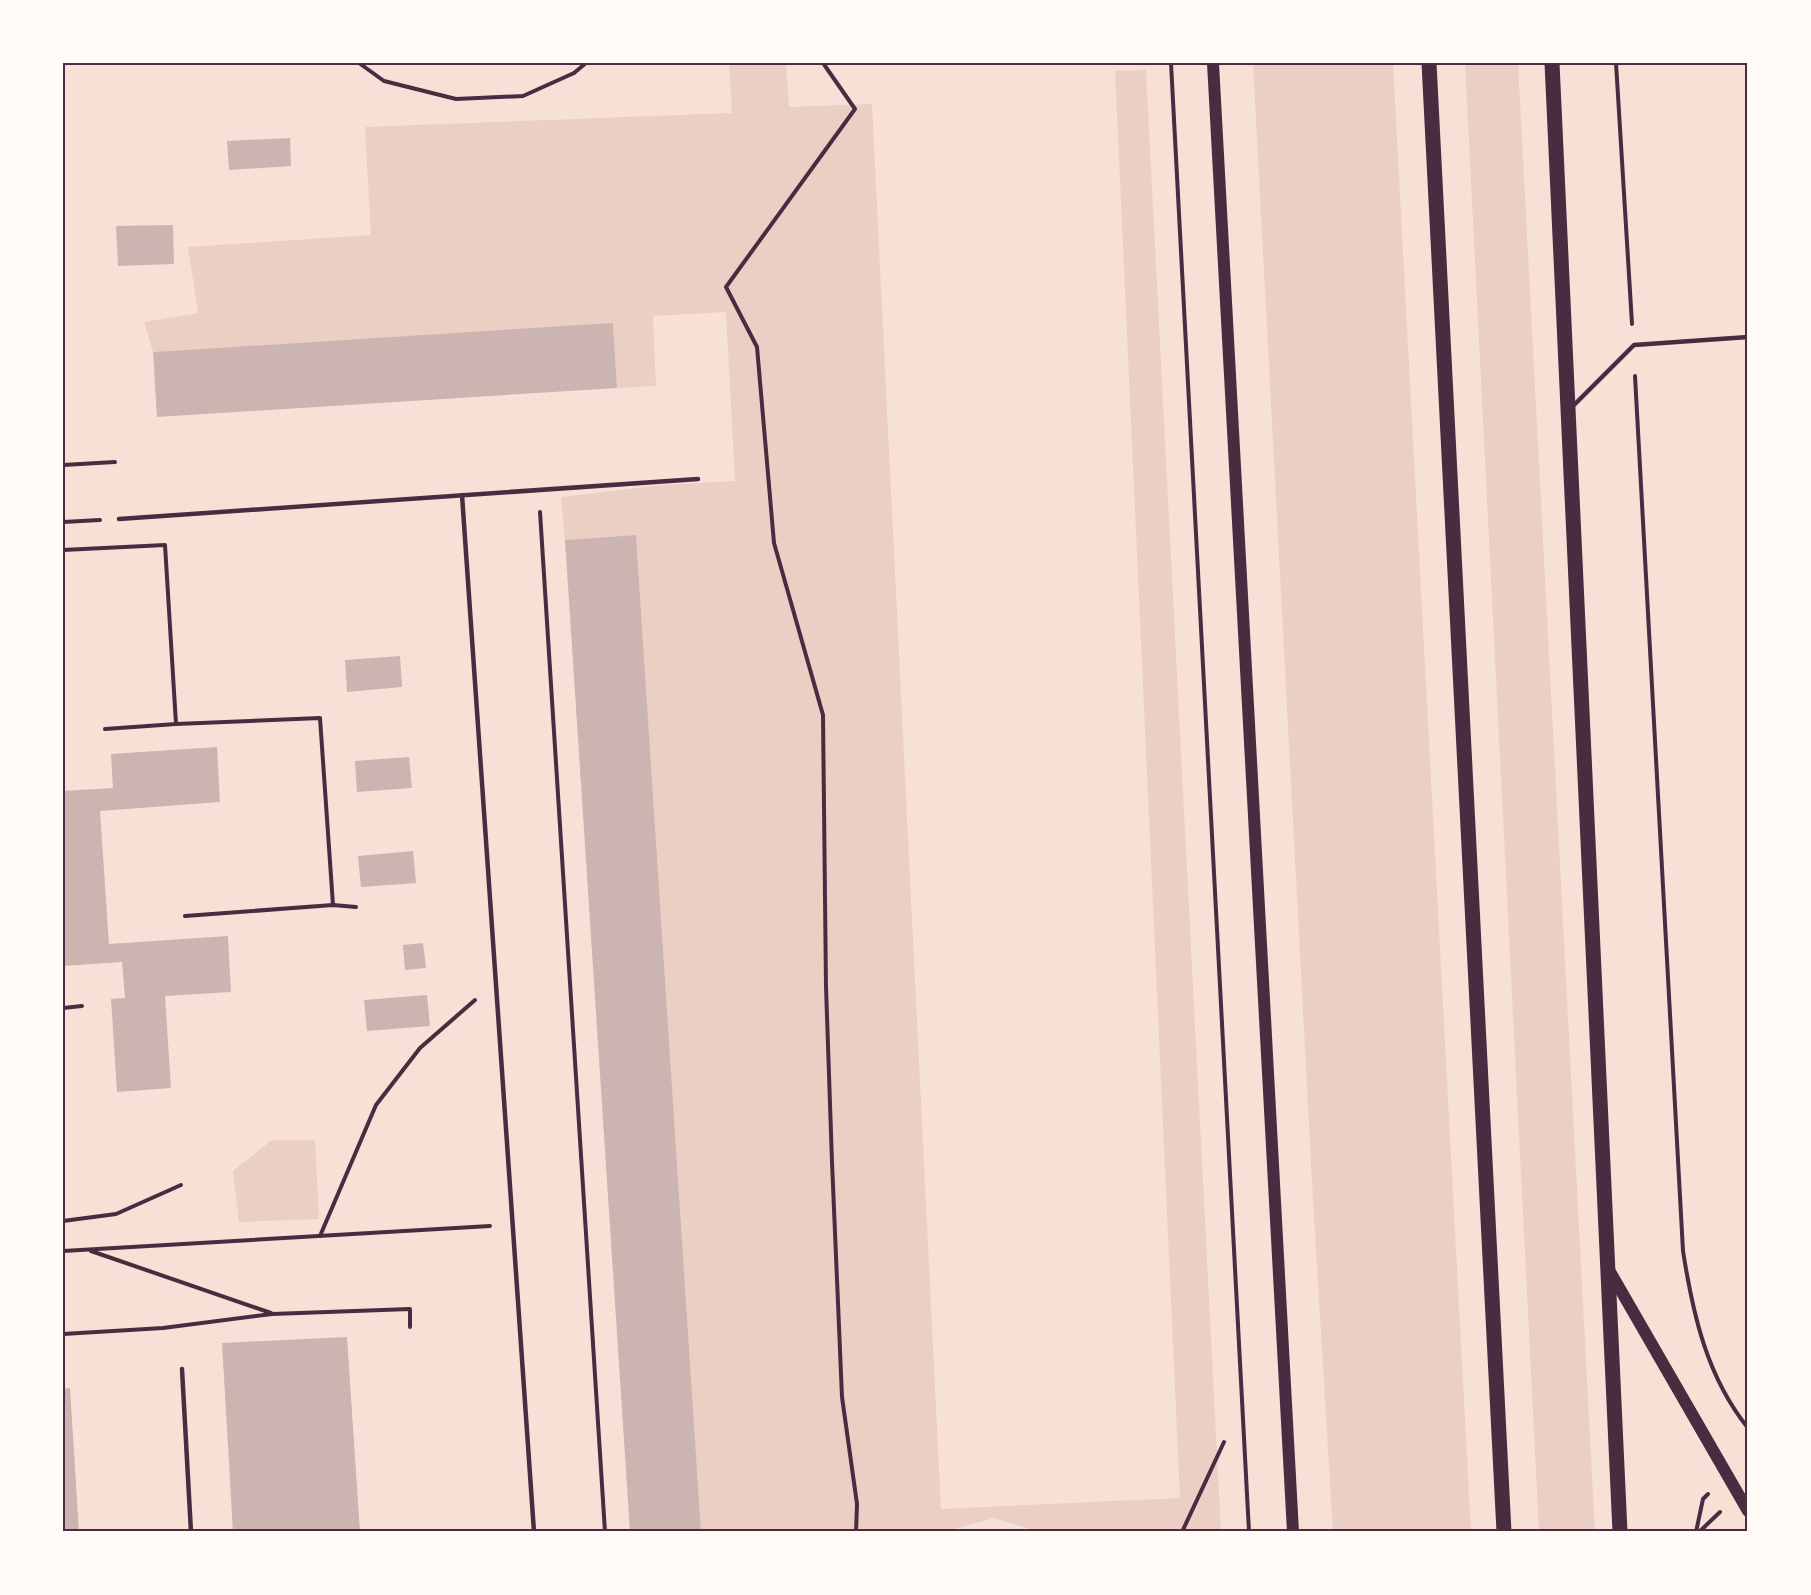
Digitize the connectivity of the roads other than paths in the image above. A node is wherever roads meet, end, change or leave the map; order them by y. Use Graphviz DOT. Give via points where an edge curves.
graph roads {
  1 [pos="1213,63"];
  2 [pos="1429,63"];
  3 [pos="1552,63"];
  4 [pos="1748,337"];
  5 [pos="1569,410"];
  6 [pos="698,479"];
  7 [pos="462,495"];
  8 [pos="119,519"];
  9 [pos="1606,1266"];
  10 [pos="182,1369"];
  11 [pos="1748,1511"];
  12 [pos="191,1532"];
  13 [pos="534,1532"];
  14 [pos="1293,1532"];
  15 [pos="1504,1532"];
  16 [pos="1620,1532"];
  1 -- 14 [label="main road"];
  2 -- 15 [label="main road"];
  3 -- 5 [label="main road"];
  4 -- 5 [label="lane" via="1634,345"];
  5 -- 9 [label="main road"];
  6 -- 7 [label="lane"];
  7 -- 8 [label="lane"];
  7 -- 13 [label="lane"];
  9 -- 11 [label="main road"];
  9 -- 16 [label="main road"];
  10 -- 12 [label="lane"];
}
